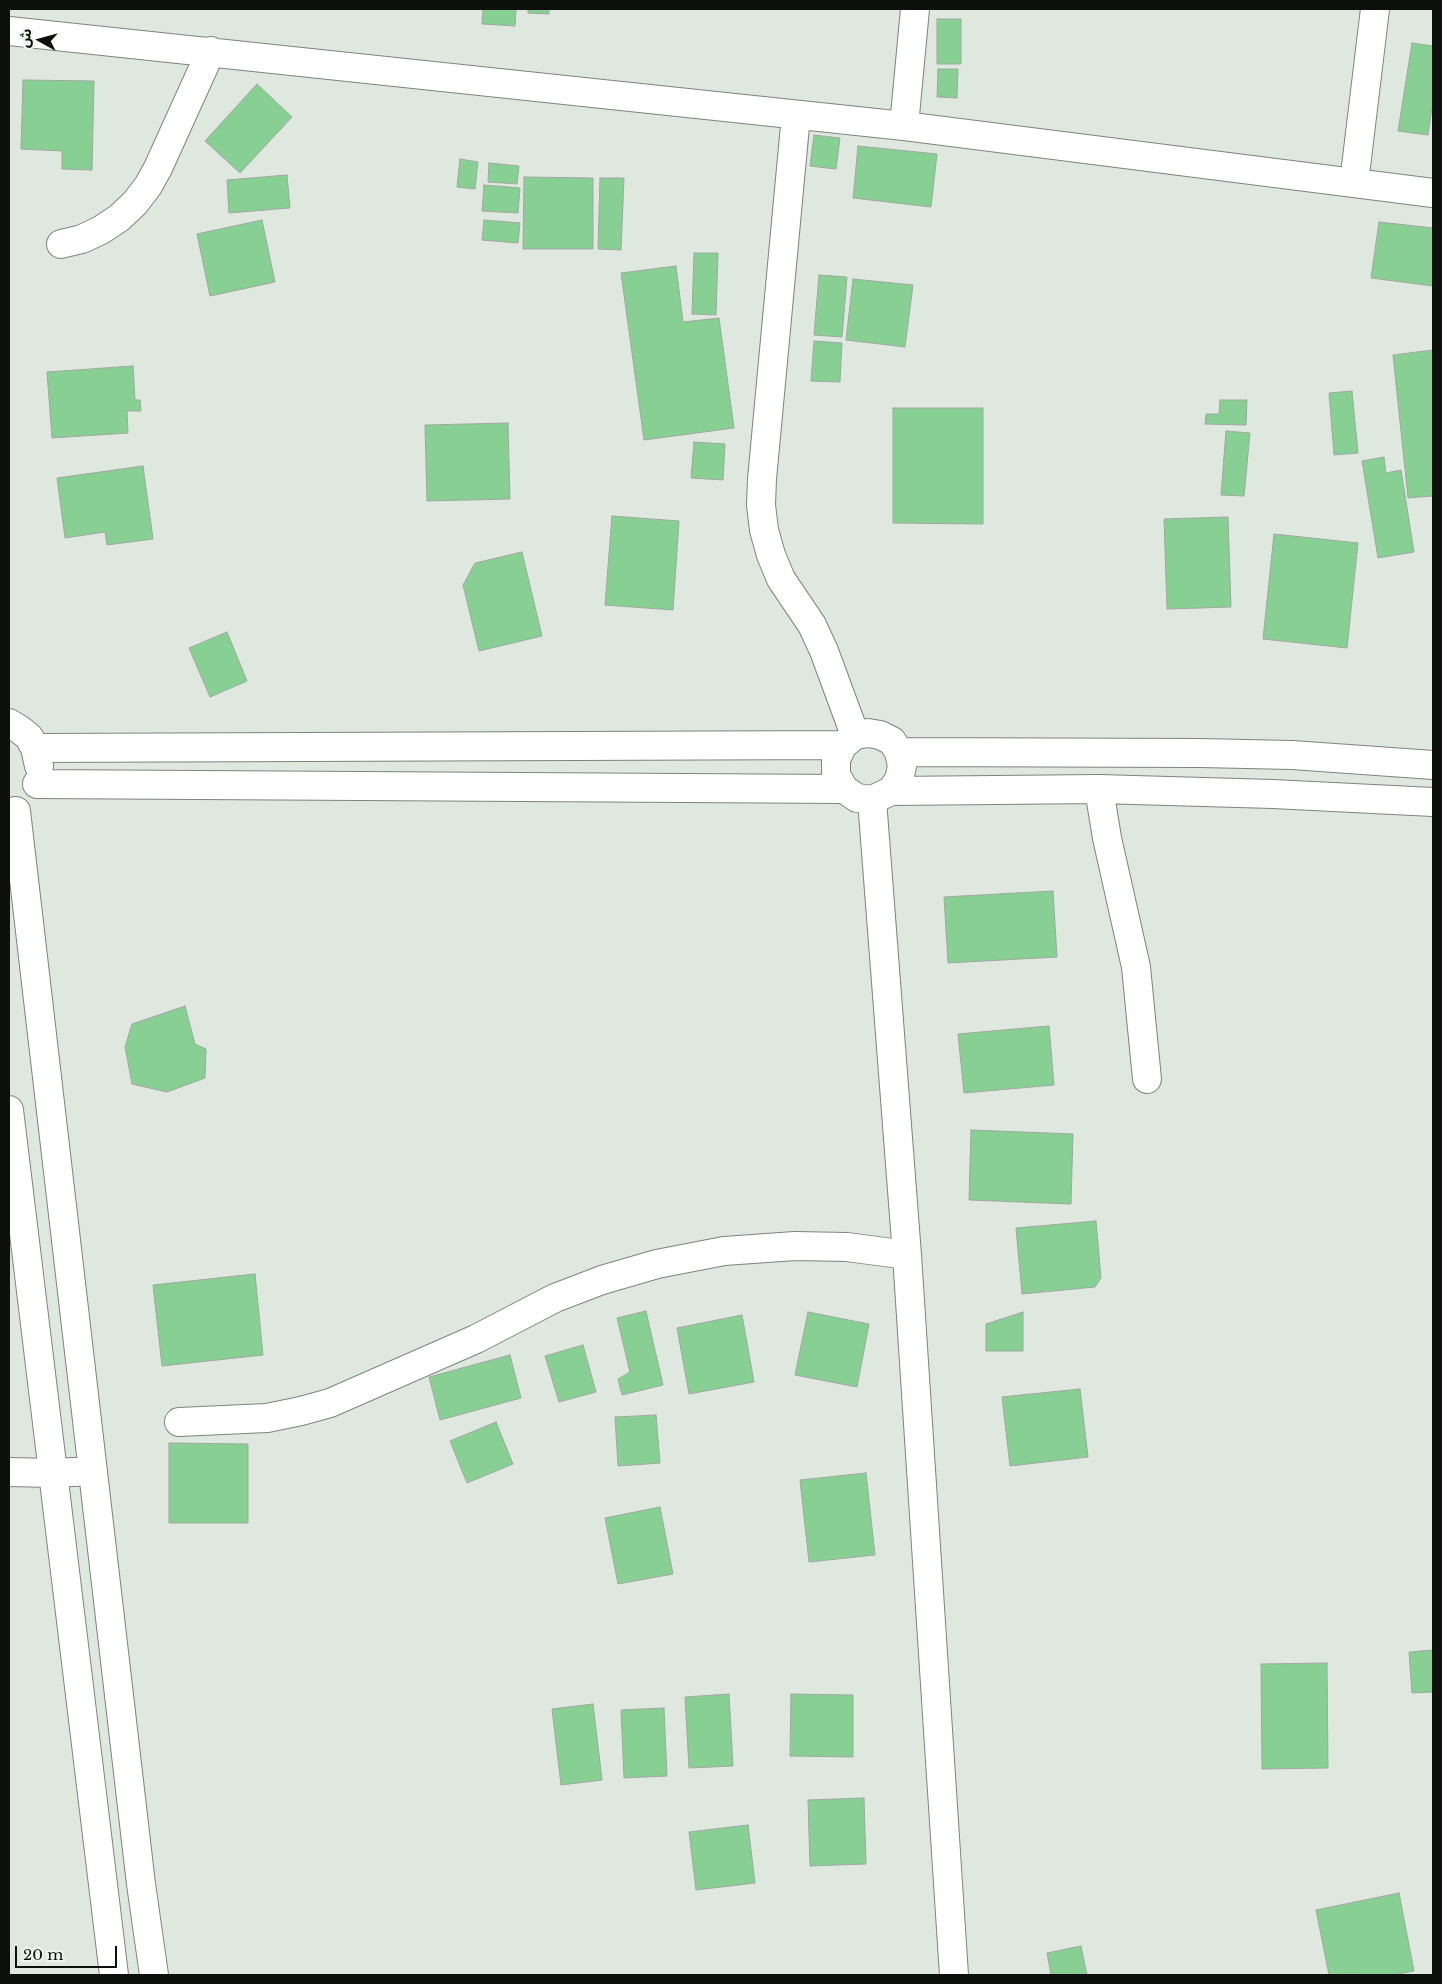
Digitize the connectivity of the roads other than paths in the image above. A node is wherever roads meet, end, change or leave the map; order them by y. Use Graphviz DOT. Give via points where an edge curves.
graph roads {
  1 [pos="915,9"];
  2 [pos="1375,9"];
  3 [pos="9,31"];
  4 [pos="211,51"];
  5 [pos="796,115"];
  6 [pos="904,126"];
  7 [pos="1354,183"];
  8 [pos="1433,193"];
  9 [pos="61,244"];
  10 [pos="9,724"];
  11 [pos="849,740"];
  12 [pos="35,748"];
  13 [pos="899,752"];
  14 [pos="1433,765"];
  15 [pos="37,784"];
  16 [pos="844,789"];
  17 [pos="1099,789"];
  18 [pos="882,795"];
  19 [pos="1433,802"];
  20 [pos="12,812"];
  21 [pos="1147,1079"];
  22 [pos="9,1110"];
  23 [pos="907,1255"];
  24 [pos="180,1422"];
  25 [pos="93,1471"];
  26 [pos="9,1472"];
  27 [pos="53,1473"];
  28 [pos="114,1975"];
  29 [pos="154,1975"];
  30 [pos="954,1975"];
  1 -- 6 [label="street"];
  2 -- 7 [label="street"];
  3 -- 4 [label="street"];
  4 -- 5 [label="street"];
  4 -- 9 [label="street" via="158,168 135,203 101,230"];
  5 -- 6 [label="street"];
  5 -- 11 [label="street" via="761,505 771,555 781,579 824,650"];
  6 -- 7 [label="street"];
  7 -- 8 [label="street"];
  10 -- 12 [label="street" via="29,737"];
  11 -- 12 [label="street"];
  11 -- 13 [label="street" via="868,733 880,735 892,741"];
  11 -- 16 [label="street" via="836,759 836,775"];
  12 -- 15 [label="street" via="40,772"];
  13 -- 14 [label="street" via="1292,755"];
  13 -- 18 [label="street" via="900,780"];
  15 -- 16 [label="street"];
  15 -- 20 [label="street" via="29,799"];
  16 -- 18 [label="street" via="857,798"];
  17 -- 18 [label="street"];
  17 -- 19 [label="street"];
  17 -- 21 [label="street" via="1136,967"];
  18 -- 23 [label="street"];
  20 -- 25 [label="street"];
  22 -- 27 [label="street"];
  23 -- 24 [label="street" via="847,1247 795,1246 724,1251 657,1264 555,1298 476,1339 330,1403 267,1418"];
  23 -- 30 [label="street"];
  25 -- 27 [label="street"];
  25 -- 29 [label="street"];
  26 -- 27 [label="street"];
  27 -- 28 [label="street"];
}
